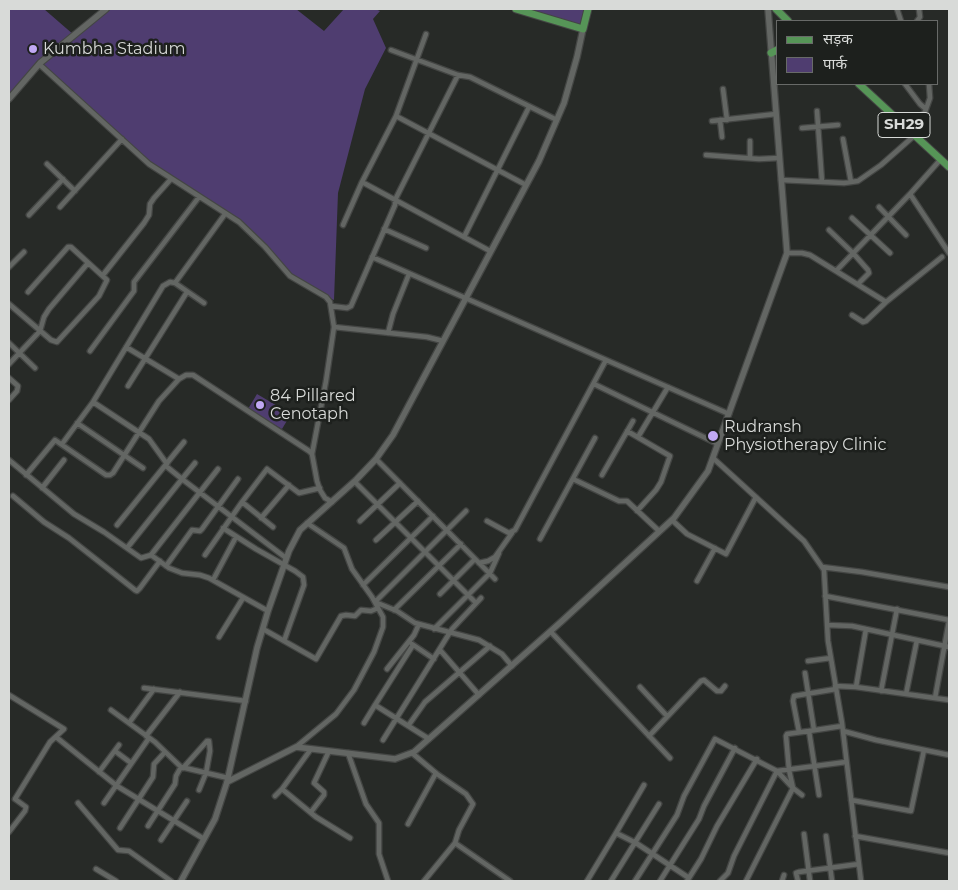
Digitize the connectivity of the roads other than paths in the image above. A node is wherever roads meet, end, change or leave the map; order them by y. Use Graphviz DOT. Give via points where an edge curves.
graph roads {
  1 [pos="106,9"];
  2 [pos="516,9"];
  3 [pos="588,9"];
  4 [pos="768,9"];
  5 [pos="776,9"];
  6 [pos="787,20"];
  7 [pos="584,29"];
  8 [pos="426,34"];
  9 [pos="391,50"];
  10 [pos="774,51"];
  11 [pos="416,59"];
  12 [pos="39,64"];
  13 [pos="458,75"];
  14 [pos="860,85"];
  15 [pos="906,85"];
  16 [pos="928,85"];
  17 [pos="723,89"];
  18 [pos="9,99"];
  19 [pos="529,107"];
  20 [pos="926,109"];
  21 [pos="817,111"];
  22 [pos="776,114"];
  23 [pos="396,116"];
  24 [pos="557,120"];
  25 [pos="720,120"];
  26 [pos="727,120"];
  27 [pos="712,121"];
  28 [pos="838,125"];
  29 [pos="818,126"];
  30 [pos="802,128"];
  31 [pos="908,129"];
  32 [pos="429,133"];
  33 [pos="915,135"];
  34 [pos="722,137"];
  35 [pos="122,139"];
  36 [pos="843,139"];
  37 [pos="750,141"];
  38 [pos="706,155"];
  39 [pos="750,158"];
  40 [pos="779,158"];
  41 [pos="941,159"];
  42 [pos="47,164"];
  43 [pos="949,167"];
  44 [pos="498,170"];
  45 [pos="63,179"];
  46 [pos="171,179"];
  47 [pos="781,180"];
  48 [pos="362,182"];
  49 [pos="822,182"];
  50 [pos="851,182"];
  51 [pos="526,185"];
  52 [pos="75,191"];
  53 [pos="910,194"];
  54 [pos="199,197"];
  55 [pos="395,200"];
  56 [pos="60,207"];
  57 [pos="879,208"];
  58 [pos="225,214"];
  59 [pos="30,215"];
  60 [pos="889,216"];
  61 [pos="852,218"];
  62 [pos="343,225"];
  63 [pos="384,229"];
  64 [pos="830,230"];
  65 [pos="870,235"];
  66 [pos="906,235"];
  67 [pos="464,237"];
  68 [pos="426,248"];
  69 [pos="490,251"];
  70 [pos="24,252"];
  71 [pos="787,253"];
  72 [pos="853,253"];
  73 [pos="949,253"];
  74 [pos="890,254"];
  75 [pos="372,257"];
  76 [pos="942,258"];
  77 [pos="88,263"];
  78 [pos="9,268"];
  79 [pos="836,271"];
  80 [pos="409,274"];
  81 [pos="103,275"];
  82 [pos="175,284"];
  83 [pos="858,284"];
  84 [pos="28,292"];
  85 [pos="187,292"];
  86 [pos="465,299"];
  87 [pos="886,302"];
  88 [pos="204,303"];
  89 [pos="9,304"];
  90 [pos="331,306"];
  91 [pos="852,315"];
  92 [pos="334,327"];
  93 [pos="40,331"];
  94 [pos="388,333"];
  95 [pos="442,341"];
  96 [pos="9,343"];
  97 [pos="126,347"];
  98 [pos="90,351"];
  99 [pos="19,353"];
  100 [pos="145,359"];
  101 [pos="606,360"];
  102 [pos="9,364"];
  103 [pos="35,368"];
  104 [pos="9,378"];
  105 [pos="180,379"];
  106 [pos="594,384"];
  107 [pos="128,386"];
  108 [pos="668,387"];
  109 [pos="9,400"];
  110 [pos="92,402"];
  111 [pos="653,413"];
  112 [pos="729,414"];
  113 [pos="633,421"];
  114 [pos="77,423"];
  115 [pos="627,431"];
  116 [pos="138,433"];
  117 [pos="638,437"];
  118 [pos="595,438"];
  119 [pos="184,442"];
  120 [pos="62,444"];
  121 [pos="718,444"];
  122 [pos="312,454"];
  123 [pos="124,455"];
  124 [pos="713,458"];
  125 [pos="376,459"];
  126 [pos="9,460"];
  127 [pos="64,460"];
  128 [pos="195,463"];
  129 [pos="166,465"];
  130 [pos="143,468"];
  131 [pos="218,469"];
  132 [pos="26,475"];
  133 [pos="602,475"];
  134 [pos="182,479"];
  135 [pos="573,479"];
  136 [pos="238,480"];
  137 [pos="355,482"];
  138 [pos="400,483"];
  139 [pos="289,485"];
  140 [pos="42,488"];
  141 [pos="320,488"];
  142 [pos="199,492"];
  143 [pos="13,496"];
  144 [pos="756,497"];
  145 [pos="418,501"];
  146 [pos="242,502"];
  147 [pos="332,502"];
  148 [pos="377,504"];
  149 [pos="218,507"];
  150 [pos="466,511"];
  151 [pos="637,511"];
  152 [pos="433,516"];
  153 [pos="231,518"];
  154 [pos="262,518"];
  155 [pos="672,520"];
  156 [pos="360,521"];
  157 [pos="487,521"];
  158 [pos="395,522"];
  159 [pos="307,523"];
  160 [pos="117,526"];
  161 [pos="273,527"];
  162 [pos="224,528"];
  163 [pos="447,530"];
  164 [pos="660,531"];
  165 [pos="512,533"];
  166 [pos="236,537"];
  167 [pos="411,538"];
  168 [pos="540,539"];
  169 [pos="376,540"];
  170 [pos="461,544"];
  171 [pos="127,548"];
  172 [pos="715,548"];
  173 [pos="426,552"];
  174 [pos="499,553"];
  175 [pos="151,555"];
  176 [pos="205,555"];
  177 [pos="160,561"];
  178 [pos="285,561"];
  179 [pos="477,561"];
  180 [pos="166,566"];
  181 [pos="440,566"];
  182 [pos="822,567"];
  183 [pos="490,573"];
  184 [pos="495,579"];
  185 [pos="212,580"];
  186 [pos="454,580"];
  187 [pos="697,581"];
  188 [pos="364,586"];
  189 [pos="949,587"];
  190 [pos="440,594"];
  191 [pos="468,595"];
  192 [pos="825,596"];
  193 [pos="243,598"];
  194 [pos="481,598"];
  195 [pos="374,602"];
  196 [pos="476,603"];
  197 [pos="378,608"];
  198 [pos="897,609"];
  199 [pos="394,610"];
  200 [pos="268,611"];
  201 [pos="949,620"];
  202 [pos="420,624"];
  203 [pos="827,625"];
  204 [pos="263,629"];
  205 [pos="434,629"];
  206 [pos="866,629"];
  207 [pos="551,632"];
  208 [pos="449,633"];
  209 [pos="892,635"];
  210 [pos="219,637"];
  211 [pos="917,640"];
  212 [pos="284,641"];
  213 [pos="411,644"];
  214 [pos="490,646"];
  215 [pos="947,647"];
  216 [pos="440,650"];
  217 [pos="831,658"];
  218 [pos="434,659"];
  219 [pos="808,661"];
  220 [pos="512,666"];
  221 [pos="387,669"];
  222 [pos="459,672"];
  223 [pos="805,673"];
  224 [pos="725,686"];
  225 [pos="640,687"];
  226 [pos="836,687"];
  227 [pos="856,687"];
  228 [pos="144,688"];
  229 [pos="154,689"];
  230 [pos="881,691"];
  231 [pos="180,692"];
  232 [pos="808,693"];
  233 [pos="906,694"];
  234 [pos="9,695"];
  235 [pos="479,695"];
  236 [pos="935,698"];
  237 [pos="949,700"];
  238 [pos="246,701"];
  239 [pos="375,705"];
  240 [pos="111,710"];
  241 [pos="668,716"];
  242 [pos="396,719"];
  243 [pos="364,722"];
  244 [pos="129,723"];
  245 [pos="408,726"];
  246 [pos="842,729"];
  247 [pos="811,730"];
  248 [pos="800,732"];
  249 [pos="648,736"];
  250 [pos="56,737"];
  251 [pos="147,737"];
  252 [pos="383,740"];
  253 [pos="429,740"];
  254 [pos="119,745"];
  255 [pos="296,747"];
  256 [pos="735,748"];
  257 [pos="311,749"];
  258 [pos="115,750"];
  259 [pos="924,750"];
  260 [pos="329,751"];
  261 [pos="165,752"];
  262 [pos="348,753"];
  263 [pos="412,753"];
  264 [pos="949,755"];
  265 [pos="670,758"];
  266 [pos="757,760"];
  267 [pos="846,762"];
  268 [pos="131,763"];
  269 [pos="816,767"];
  270 [pos="182,768"];
  271 [pos="789,770"];
  272 [pos="777,771"];
  273 [pos="99,772"];
  274 [pos="206,773"];
  275 [pos="436,773"];
  276 [pos="228,780"];
  277 [pos="644,785"];
  278 [pos="117,786"];
  279 [pos="282,788"];
  280 [pos="793,788"];
  281 [pos="199,790"];
  282 [pos="802,795"];
  283 [pos="819,795"];
  284 [pos="275,796"];
  285 [pos="138,800"];
  286 [pos="851,800"];
  287 [pos="187,801"];
  288 [pos="78,803"];
  289 [pos="104,803"];
  290 [pos="658,804"];
  291 [pos="157,811"];
  292 [pos="311,812"];
  293 [pos="173,820"];
  294 [pos="408,824"];
  295 [pos="148,826"];
  296 [pos="120,828"];
  297 [pos="9,832"];
  298 [pos="616,833"];
  299 [pos="804,834"];
  300 [pos="826,836"];
  301 [pos="855,836"];
  302 [pos="350,838"];
  303 [pos="204,839"];
  304 [pos="161,840"];
  305 [pos="455,843"];
  306 [pos="636,843"];
  307 [pos="949,853"];
  308 [pos="653,854"];
  309 [pos="858,864"];
  310 [pos="670,865"];
  311 [pos="830,868"];
  312 [pos="96,869"];
  313 [pos="808,871"];
  314 [pos="784,875"];
  315 [pos="688,880"];
  316 [pos="116,881"];
  317 [pos="171,881"];
  318 [pos="181,881"];
  319 [pos="388,881"];
  320 [pos="424,881"];
  321 [pos="510,881"];
  322 [pos="587,881"];
  323 [pos="611,881"];
  324 [pos="635,881"];
  325 [pos="660,881"];
  326 [pos="720,881"];
  327 [pos="746,881"];
  328 [pos="782,881"];
  329 [pos="798,881"];
  330 [pos="810,881"];
  331 [pos="832,881"];
  332 [pos="861,881"];
  1 -- 12 [label="street"];
  2 -- 7 [label="main road"];
  3 -- 7 [label="main road"];
  4 -- 10 [label="street"];
  5 -- 6 [label="main road"];
  7 -- 24 [label="street"];
  8 -- 11 [label="street"];
  9 -- 11 [label="street"];
  10 -- 22 [label="street"];
  11 -- 13 [label="street"];
  11 -- 23 [label="street"];
  12 -- 18 [label="street"];
  12 -- 35 [label="street"];
  13 -- 19 [label="street" via="470,77"];
  13 -- 32 [label="street"];
  14 -- 31 [label="main road, SH29"];
  15 -- 20 [label="street"];
  16 -- 20 [label="street" via="930,98"];
  17 -- 26 [label="street"];
  19 -- 24 [label="street"];
  19 -- 44 [label="street"];
  20 -- 31 [label="street"];
  21 -- 29 [label="street"];
  22 -- 26 [label="street"];
  22 -- 40 [label="street"];
  23 -- 32 [label="street"];
  23 -- 48 [label="street"];
  24 -- 51 [label="street"];
  25 -- 26 [label="street"];
  25 -- 27 [label="street"];
  25 -- 34 [label="street"];
  28 -- 29 [label="street"];
  29 -- 30 [label="street"];
  29 -- 49 [label="street"];
  31 -- 33 [label="main road, SH29"];
  32 -- 44 [label="street"];
  32 -- 55 [label="street"];
  33 -- 41 [label="main road, SH29"];
  33 -- 50 [label="street" via="881,165 858,181"];
  35 -- 46 [label="street"];
  35 -- 52 [label="street"];
  36 -- 50 [label="street"];
  37 -- 39 [label="street"];
  38 -- 39 [label="street"];
  39 -- 40 [label="street"];
  40 -- 47 [label="street"];
  41 -- 43 [label="main road, SH29"];
  41 -- 53 [label="street"];
  42 -- 45 [label="street"];
  44 -- 51 [label="street"];
  44 -- 67 [label="street"];
  45 -- 52 [label="street"];
  45 -- 59 [label="street"];
  46 -- 54 [label="street"];
  46 -- 81 [label="street" via="150,204 144,223"];
  47 -- 49 [label="street"];
  47 -- 71 [label="street"];
  48 -- 55 [label="street"];
  48 -- 62 [label="street"];
  49 -- 50 [label="street"];
  51 -- 69 [label="street"];
  52 -- 56 [label="street"];
  53 -- 60 [label="street"];
  53 -- 73 [label="street"];
  54 -- 58 [label="street"];
  54 -- 98 [label="street" via="134,282 134,291"];
  55 -- 63 [label="street"];
  55 -- 67 [label="street"];
  57 -- 60 [label="street"];
  58 -- 82 [label="street"];
  58 -- 90 [label="street" via="247,230 290,276 326,297"];
  60 -- 65 [label="street"];
  60 -- 66 [label="street"];
  61 -- 65 [label="street"];
  63 -- 68 [label="street"];
  63 -- 75 [label="street"];
  64 -- 72 [label="street"];
  65 -- 72 [label="street"];
  65 -- 74 [label="street"];
  67 -- 69 [label="street"];
  69 -- 86 [label="street"];
  70 -- 78 [label="street"];
  71 -- 79 [label="street" via="810,255"];
  71 -- 112 [label="street"];
  72 -- 79 [label="street"];
  72 -- 83 [label="street" via="869,273"];
  75 -- 80 [label="street"];
  75 -- 90 [label="street" via="350,306"];
  76 -- 87 [label="street"];
  77 -- 81 [label="street"];
  77 -- 84 [label="street" via="68,247"];
  77 -- 93 [label="street" via="49,309"];
  79 -- 83 [label="street"];
  80 -- 86 [label="street"];
  80 -- 94 [label="street"];
  81 -- 93 [label="street" via="107,280 99,296 58,342"];
  82 -- 85 [label="street"];
  82 -- 97 [label="street" via="170,282 163,286"];
  83 -- 87 [label="street"];
  85 -- 88 [label="street"];
  85 -- 100 [label="street"];
  86 -- 95 [label="street"];
  86 -- 101 [label="street"];
  87 -- 91 [label="street" via="866,321"];
  89 -- 93 [label="street"];
  90 -- 92 [label="street"];
  92 -- 94 [label="street"];
  92 -- 122 [label="street"];
  93 -- 99 [label="street"];
  94 -- 95 [label="street"];
  95 -- 125 [label="street" via="393,435"];
  96 -- 99 [label="street"];
  97 -- 100 [label="street"];
  97 -- 110 [label="street"];
  99 -- 102 [label="street"];
  99 -- 103 [label="street"];
  100 -- 105 [label="street"];
  100 -- 107 [label="street"];
  101 -- 106 [label="street"];
  101 -- 108 [label="street"];
  104 -- 109 [label="street" via="18,386"];
  105 -- 116 [label="street" via="159,401"];
  105 -- 122 [label="street" via="194,375"];
  106 -- 111 [label="street"];
  106 -- 165 [label="street"];
  108 -- 111 [label="street"];
  108 -- 112 [label="street"];
  110 -- 114 [label="street"];
  110 -- 116 [label="street"];
  111 -- 117 [label="street"];
  111 -- 121 [label="street"];
  112 -- 121 [label="street"];
  113 -- 115 [label="street"];
  114 -- 120 [label="street"];
  114 -- 123 [label="street"];
  115 -- 117 [label="street"];
  115 -- 133 [label="street"];
  116 -- 123 [label="street"];
  116 -- 129 [label="street" via="154,444"];
  117 -- 151 [label="street" via="670,456 661,482"];
  118 -- 135 [label="street"];
  119 -- 129 [label="street"];
  120 -- 123 [label="street" via="106,475 113,473"];
  120 -- 132 [label="street" via="54,440"];
  121 -- 124 [label="street"];
  122 -- 141 [label="street"];
  123 -- 130 [label="street"];
  124 -- 144 [label="street"];
  124 -- 155 [label="street" via="708,471"];
  125 -- 137 [label="street"];
  125 -- 138 [label="street"];
  126 -- 132 [label="street"];
  127 -- 140 [label="street"];
  128 -- 134 [label="street"];
  129 -- 134 [label="street"];
  129 -- 160 [label="street"];
  131 -- 142 [label="street"];
  132 -- 140 [label="street"];
  134 -- 142 [label="street"];
  134 -- 171 [label="street"];
  135 -- 151 [label="street" via="619,501 627,501"];
  135 -- 168 [label="street"];
  136 -- 149 [label="street"];
  137 -- 147 [label="street"];
  137 -- 148 [label="street"];
  138 -- 145 [label="street"];
  138 -- 148 [label="street"];
  139 -- 141 [label="street" via="299,493"];
  139 -- 146 [label="street" via="267,469"];
  139 -- 154 [label="street"];
  140 -- 171 [label="street" via="74,514"];
  141 -- 147 [label="street" via="325,498"];
  142 -- 149 [label="street"];
  142 -- 175 [label="street"];
  143 -- 177 [label="street" via="137,591"];
  144 -- 172 [label="street" via="726,554"];
  144 -- 182 [label="street" via="804,541"];
  145 -- 152 [label="street"];
  145 -- 158 [label="street"];
  146 -- 153 [label="street"];
  146 -- 154 [label="street"];
  147 -- 159 [label="street"];
  148 -- 156 [label="street"];
  148 -- 158 [label="street"];
  149 -- 153 [label="street"];
  149 -- 180 [label="street" via="200,531 195,529 190,533"];
  150 -- 163 [label="street"];
  151 -- 164 [label="street"];
  152 -- 163 [label="street"];
  152 -- 167 [label="street"];
  153 -- 162 [label="street"];
  153 -- 178 [label="street"];
  154 -- 161 [label="street"];
  155 -- 164 [label="street"];
  155 -- 172 [label="street" via="687,534"];
  157 -- 165 [label="street"];
  158 -- 167 [label="street"];
  158 -- 169 [label="street"];
  159 -- 178 [label="street" via="300,530"];
  159 -- 188 [label="street" via="344,548 352,569"];
  162 -- 166 [label="street"];
  162 -- 176 [label="street"];
  163 -- 170 [label="street"];
  163 -- 173 [label="street"];
  164 -- 207 [label="street"];
  165 -- 174 [label="street"];
  166 -- 178 [label="street"];
  166 -- 185 [label="street"];
  167 -- 173 [label="street"];
  167 -- 188 [label="street"];
  170 -- 179 [label="street"];
  170 -- 181 [label="street"];
  171 -- 175 [label="street" via="141,558"];
  172 -- 187 [label="street"];
  173 -- 181 [label="street"];
  173 -- 195 [label="street"];
  174 -- 179 [label="street" via="491,560"];
  174 -- 183 [label="street"];
  175 -- 177 [label="street"];
  177 -- 180 [label="street"];
  178 -- 200 [label="street"];
  178 -- 212 [label="street" via="301,574 304,581"];
  179 -- 183 [label="street"];
  179 -- 186 [label="street"];
  180 -- 185 [label="street"];
  181 -- 186 [label="street"];
  181 -- 199 [label="street"];
  182 -- 189 [label="street"];
  182 -- 192 [label="street"];
  183 -- 184 [label="street"];
  183 -- 191 [label="street"];
  185 -- 193 [label="street"];
  186 -- 190 [label="street"];
  186 -- 191 [label="street"];
  188 -- 195 [label="street"];
  191 -- 196 [label="street"];
  191 -- 205 [label="street"];
  192 -- 198 [label="street"];
  192 -- 203 [label="street"];
  193 -- 200 [label="street"];
  193 -- 210 [label="street"];
  194 -- 196 [label="street"];
  195 -- 197 [label="street"];
  195 -- 199 [label="street"];
  196 -- 208 [label="street"];
  197 -- 212 [label="street" via="361,610 355,616 341,616 317,659"];
  197 -- 255 [label="street" via="383,617 383,627 354,690 336,714"];
  198 -- 201 [label="street"];
  198 -- 209 [label="street"];
  199 -- 202 [label="street"];
  200 -- 204 [label="street"];
  201 -- 215 [label="street"];
  202 -- 205 [label="street"];
  202 -- 213 [label="street"];
  203 -- 206 [label="street"];
  203 -- 217 [label="street"];
  204 -- 212 [label="street"];
  204 -- 238 [label="street"];
  205 -- 208 [label="street"];
  206 -- 209 [label="street"];
  206 -- 227 [label="street"];
  207 -- 220 [label="street"];
  207 -- 249 [label="street"];
  208 -- 214 [label="street"];
  208 -- 216 [label="street"];
  209 -- 211 [label="street"];
  209 -- 230 [label="street"];
  211 -- 215 [label="street"];
  211 -- 233 [label="street"];
  213 -- 218 [label="street"];
  213 -- 221 [label="street"];
  213 -- 239 [label="street"];
  214 -- 220 [label="street"];
  214 -- 222 [label="street"];
  215 -- 236 [label="street"];
  216 -- 218 [label="street"];
  216 -- 222 [label="street"];
  217 -- 219 [label="street"];
  217 -- 226 [label="street"];
  218 -- 242 [label="street"];
  220 -- 235 [label="street"];
  222 -- 235 [label="street"];
  222 -- 245 [label="street" via="425,702"];
  223 -- 232 [label="street"];
  224 -- 241 [label="street" via="718,691 701,681"];
  225 -- 241 [label="street"];
  226 -- 227 [label="street"];
  226 -- 232 [label="street"];
  226 -- 246 [label="street"];
  227 -- 230 [label="street"];
  228 -- 229 [label="street"];
  229 -- 231 [label="street"];
  229 -- 244 [label="street"];
  230 -- 233 [label="street"];
  231 -- 238 [label="street"];
  231 -- 251 [label="street"];
  232 -- 247 [label="street"];
  232 -- 248 [label="street" via="793,698"];
  233 -- 236 [label="street"];
  234 -- 250 [label="street" via="63,728"];
  235 -- 253 [label="street"];
  236 -- 237 [label="street"];
  238 -- 276 [label="street"];
  239 -- 242 [label="street"];
  239 -- 243 [label="street"];
  240 -- 244 [label="street"];
  241 -- 249 [label="street"];
  242 -- 245 [label="street"];
  242 -- 252 [label="street"];
  244 -- 251 [label="street"];
  245 -- 253 [label="street"];
  246 -- 247 [label="street"];
  246 -- 259 [label="street"];
  246 -- 267 [label="street"];
  247 -- 248 [label="street"];
  247 -- 269 [label="street"];
  248 -- 271 [label="street" via="787,734 785,738"];
  249 -- 265 [label="street"];
  250 -- 273 [label="street"];
  250 -- 297 [label="street" via="15,799 26,807"];
  251 -- 261 [label="street"];
  251 -- 268 [label="street"];
  253 -- 263 [label="street"];
  254 -- 258 [label="street"];
  255 -- 257 [label="street"];
  255 -- 276 [label="street"];
  256 -- 266 [label="street"];
  256 -- 308 [label="street" via="715,739 677,815"];
  256 -- 310 [label="street" via="699,819"];
  257 -- 260 [label="street"];
  257 -- 279 [label="street"];
  258 -- 268 [label="street"];
  258 -- 273 [label="street"];
  259 -- 264 [label="street"];
  259 -- 286 [label="street" via="911,811"];
  260 -- 262 [label="street"];
  260 -- 292 [label="street" via="314,783 324,795"];
  261 -- 270 [label="street"];
  261 -- 285 [label="street" via="154,764 153,776"];
  262 -- 263 [label="street" via="396,759"];
  262 -- 319 [label="street" via="366,804 379,823 379,854"];
  263 -- 275 [label="street"];
  266 -- 272 [label="street"];
  266 -- 315 [label="street"];
  267 -- 269 [label="street"];
  267 -- 286 [label="street"];
  268 -- 278 [label="street"];
  269 -- 271 [label="street"];
  269 -- 283 [label="street"];
  270 -- 274 [label="street"];
  270 -- 274 [label="street" via="210,741"];
  270 -- 291 [label="street"];
  271 -- 272 [label="street"];
  271 -- 280 [label="street"];
  272 -- 280 [label="street"];
  272 -- 326 [label="street" via="728,873"];
  273 -- 278 [label="street"];
  274 -- 276 [label="street"];
  274 -- 281 [label="street"];
  275 -- 294 [label="street"];
  275 -- 305 [label="street" via="466,794 473,804"];
  276 -- 303 [label="street" via="215,819"];
  277 -- 298 [label="street"];
  278 -- 285 [label="street"];
  278 -- 289 [label="street"];
  279 -- 284 [label="street"];
  279 -- 292 [label="street"];
  280 -- 282 [label="street"];
  280 -- 327 [label="street"];
  285 -- 291 [label="street"];
  285 -- 296 [label="street"];
  286 -- 301 [label="street"];
  287 -- 293 [label="street"];
  288 -- 317 [label="street" via="118,850 129,851"];
  290 -- 306 [label="street"];
  291 -- 293 [label="street"];
  291 -- 295 [label="street"];
  292 -- 302 [label="street"];
  293 -- 303 [label="street"];
  293 -- 304 [label="street"];
  298 -- 306 [label="street"];
  298 -- 322 [label="street"];
  299 -- 313 [label="street"];
  300 -- 311 [label="street"];
  301 -- 307 [label="street"];
  301 -- 309 [label="street"];
  303 -- 318 [label="street"];
  305 -- 320 [label="street"];
  305 -- 321 [label="street"];
  306 -- 308 [label="street"];
  306 -- 323 [label="street"];
  308 -- 310 [label="street"];
  308 -- 324 [label="street"];
  309 -- 311 [label="street"];
  309 -- 332 [label="street"];
  310 -- 315 [label="street"];
  310 -- 325 [label="street"];
  311 -- 313 [label="street"];
  311 -- 331 [label="street"];
  312 -- 316 [label="street"];
  313 -- 329 [label="street" via="796,874"];
  313 -- 330 [label="street"];
  314 -- 328 [label="street"];
}
